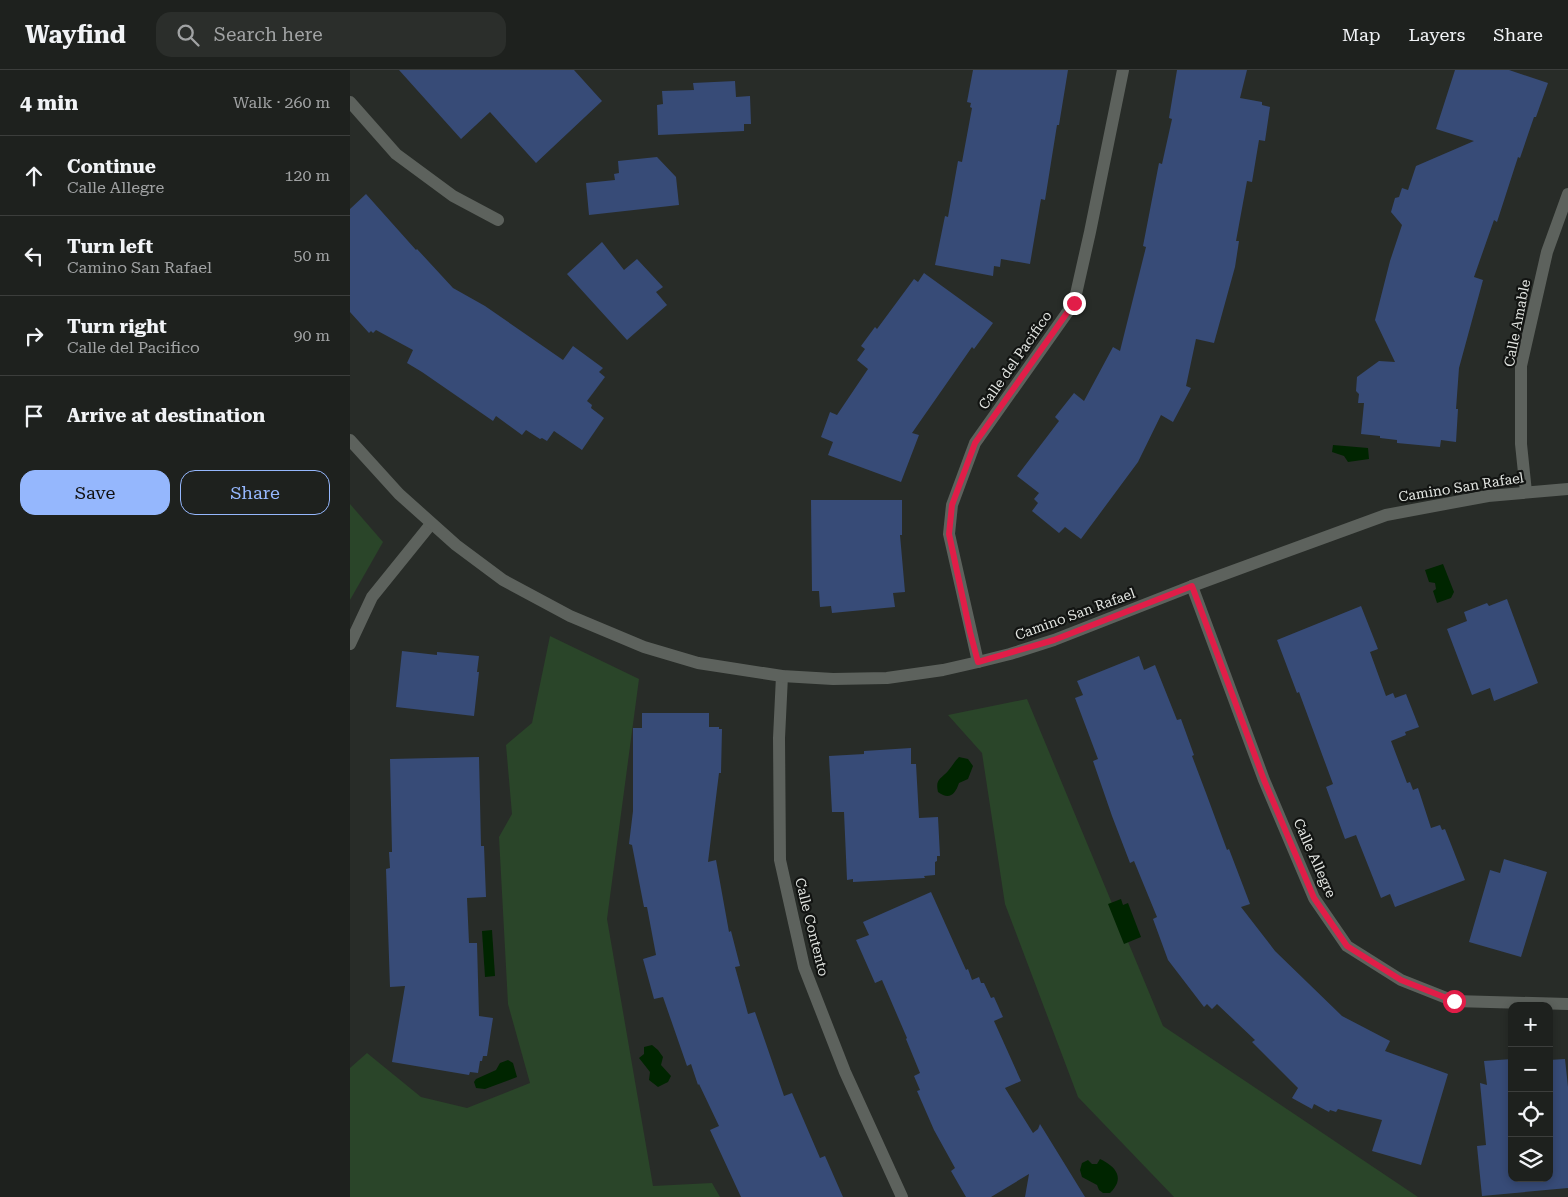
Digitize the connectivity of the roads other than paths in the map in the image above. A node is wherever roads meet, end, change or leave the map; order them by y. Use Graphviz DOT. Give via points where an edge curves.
graph roads {
  1 [pos="1123,70"];
  2 [pos="350,102"];
  3 [pos="1568,194"];
  4 [pos="498,220"];
  5 [pos="350,440"];
  6 [pos="1568,489"];
  7 [pos="1526,492"];
  8 [pos="432,524"];
  9 [pos="1192,586"];
  10 [pos="350,644"];
  11 [pos="978,662"];
  12 [pos="782,676"];
  13 [pos="1568,1004"];
  14 [pos="902,1197"];
  1 -- 11 [label="street, Calle del Pacifico" via="1074,303 975,443 952,505 949,534"];
  2 -- 4 [label="street" via="396,154 453,196"];
  3 -- 7 [label="street, Calle Amable" via="1547,252 1521,366 1521,444"];
  5 -- 8 [label="street, Camino San Rafael" via="399,494"];
  6 -- 7 [label="street, Camino San Rafael"];
  7 -- 9 [label="street, Camino San Rafael" via="1386,514"];
  8 -- 10 [label="street" via="372,597"];
  8 -- 12 [label="street, Camino San Rafael" via="504,580 570,616 644,647 698,663"];
  9 -- 11 [label="street, Camino San Rafael" via="1054,640"];
  9 -- 13 [label="street, Calle Allegre" via="1264,780 1314,898 1347,946 1401,980 1454,1001"];
  11 -- 12 [label="street, Camino San Rafael" via="887,678"];
  12 -- 14 [label="street, Calle Contento" via="780,860 804,967 845,1072"];
}
